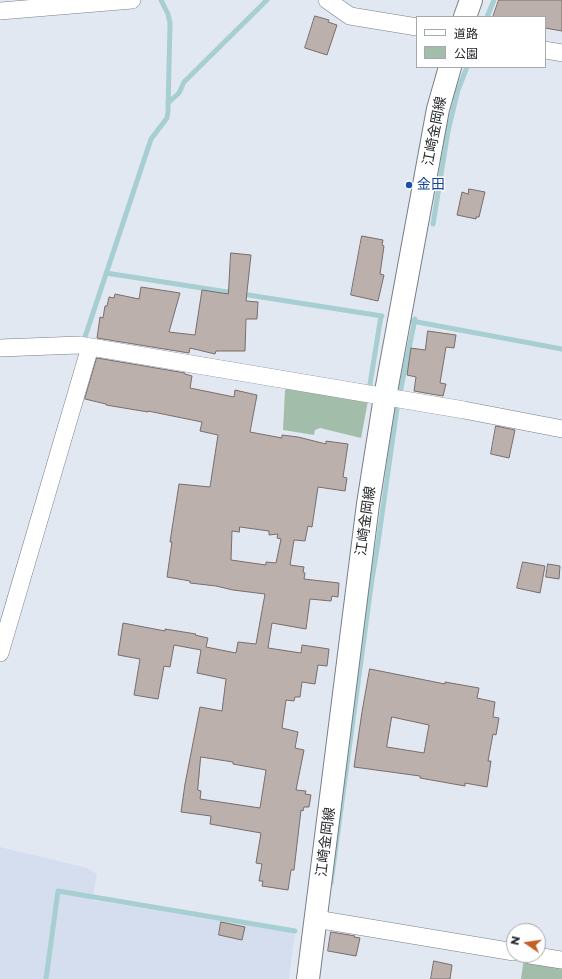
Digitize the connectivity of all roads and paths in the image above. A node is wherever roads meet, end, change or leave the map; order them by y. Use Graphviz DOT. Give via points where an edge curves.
graph roads {
  1 [pos="132,0"];
  2 [pos="327,0"];
  3 [pos="471,0"];
  4 [pos="0,11"];
  5 [pos="465,16"];
  6 [pos="416,27"];
  7 [pos="546,50"];
  8 [pos="562,53"];
  9 [pos="450,68"];
  10 [pos="84,346"];
  11 [pos="0,348"];
  12 [pos="394,399"];
  13 [pos="562,429"];
  14 [pos="0,653"];
  15 [pos="322,920"];
  16 [pos="506,951"];
  17 [pos="546,958"];
  18 [pos="562,960"];
  19 [pos="308,979"];
  1 -- 4 [label="street"];
  2 -- 6 [label="street" via="350,16"];
  3 -- 5 [label="main road"];
  7 -- 8 [label="street"];
  9 -- 12 [label="main road, 江崎金岡線" via="438,109"];
  10 -- 11 [label="street"];
  10 -- 12 [label="street"];
  10 -- 14 [label="street"];
  12 -- 13 [label="street"];
  12 -- 15 [label="main road, 江崎金岡線" via="368,504"];
  15 -- 16 [label="street"];
  15 -- 19 [label="main road, 江崎金岡線"];
  17 -- 18 [label="street"];
}
